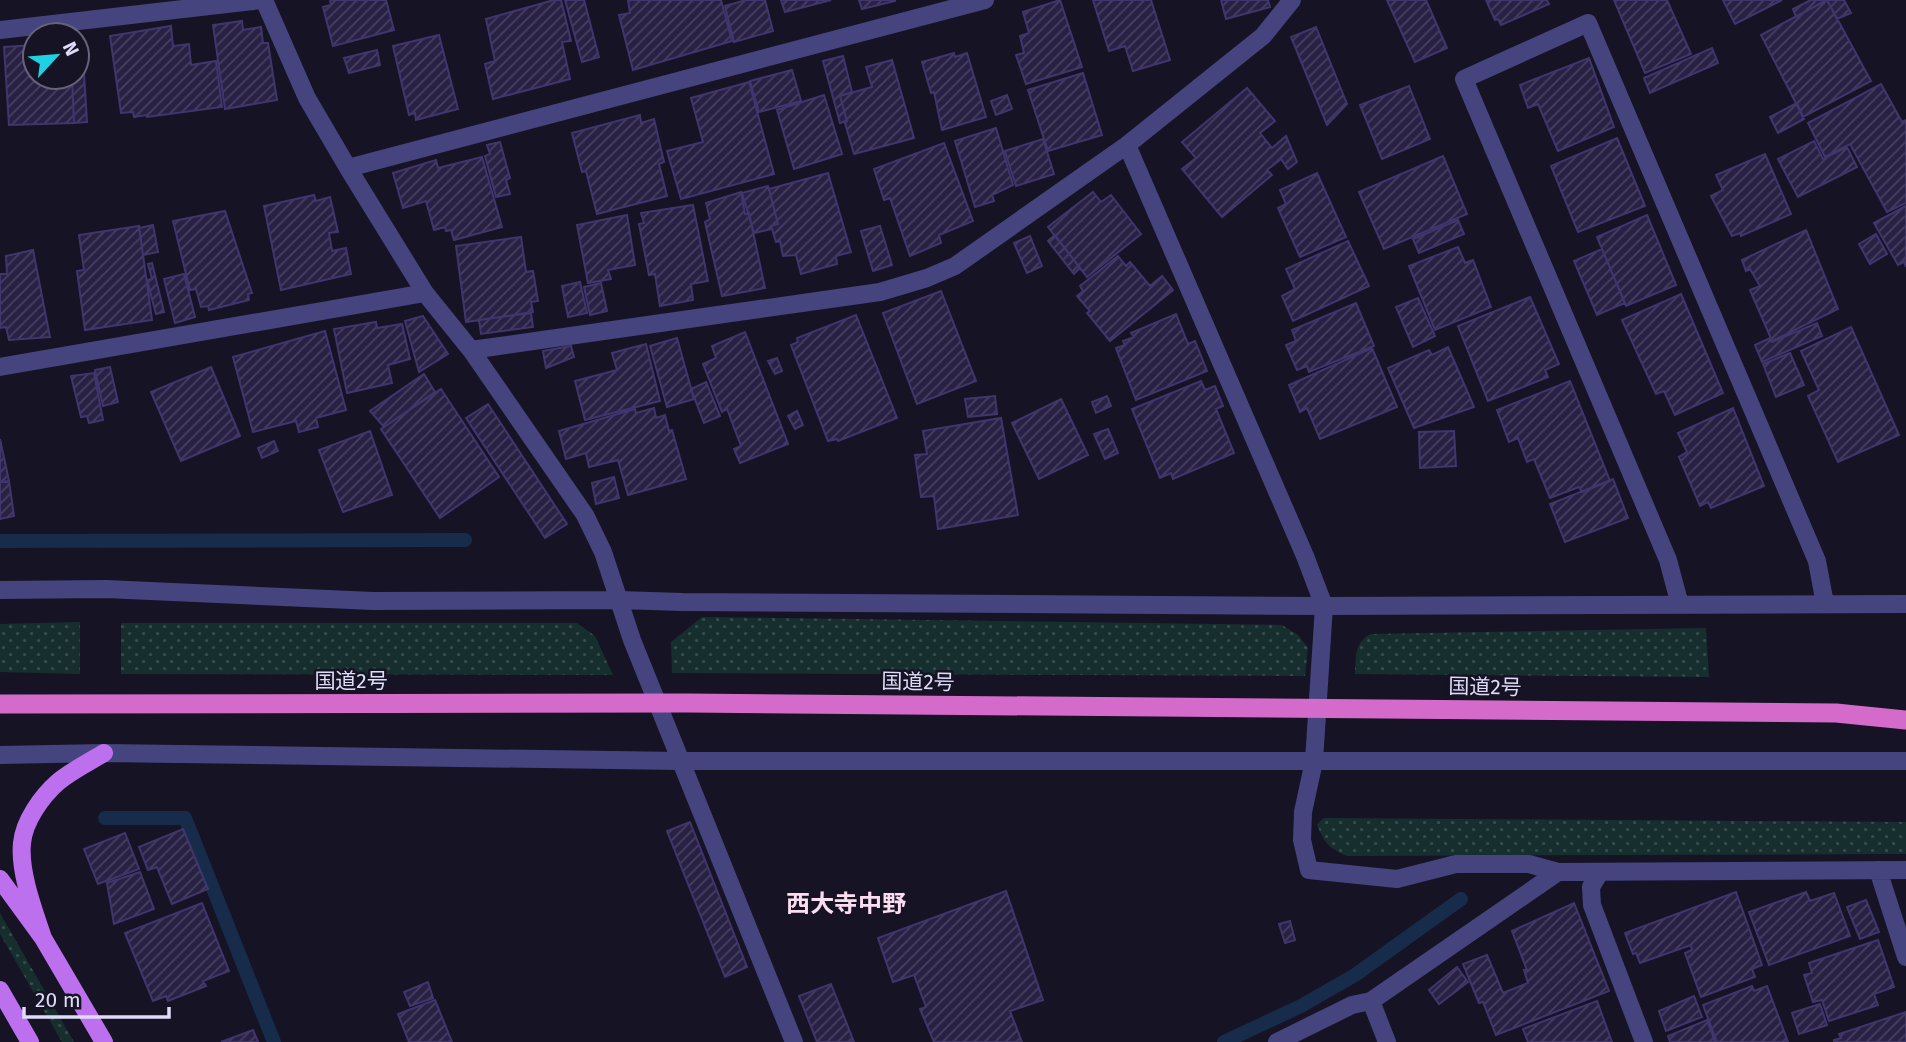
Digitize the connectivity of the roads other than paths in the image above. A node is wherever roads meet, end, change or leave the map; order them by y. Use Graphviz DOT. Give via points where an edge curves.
graph roads {
  1 [pos="262,0"];
  2 [pos="985,0"];
  3 [pos="1292,0"];
  4 [pos="0,30"];
  5 [pos="1127,145"];
  6 [pos="348,168"];
  7 [pos="425,293"];
  8 [pos="471,350"];
  9 [pos="0,366"];
  10 [pos="0,590"];
  11 [pos="619,600"];
  12 [pos="1825,604"];
  13 [pos="1906,604"];
  14 [pos="1680,605"];
  15 [pos="1324,606"];
  16 [pos="0,704"];
  17 [pos="1906,708"];
  18 [pos="1836,713"];
  19 [pos="1906,720"];
  20 [pos="104,753"];
  21 [pos="0,755"];
  22 [pos="680,761"];
  23 [pos="1314,761"];
  24 [pos="1906,761"];
  25 [pos="1878,870"];
  26 [pos="1906,870"];
  27 [pos="1558,872"];
  28 [pos="1600,872"];
  29 [pos="0,879"];
  30 [pos="43,938"];
  31 [pos="1906,957"];
  32 [pos="0,990"];
  33 [pos="1371,1002"];
  34 [pos="30,1042"];
  35 [pos="104,1042"];
  36 [pos="794,1042"];
  37 [pos="1277,1042"];
  38 [pos="1387,1042"];
  39 [pos="1644,1042"];
  1 -- 4 [label="street"];
  1 -- 6 [label="street" via="307,98"];
  2 -- 6 [label="street"];
  3 -- 5 [label="street" via="1263,36"];
  5 -- 8 [label="street" via="955,266 927,278 880,292"];
  5 -- 15 [label="street"];
  6 -- 7 [label="street"];
  7 -- 8 [label="street"];
  7 -- 9 [label="street"];
  8 -- 11 [label="street" via="585,515"];
  10 -- 11 [label="street" via="106,589 373,601"];
  11 -- 15 [label="street"];
  11 -- 22 [label="street"];
  12 -- 13 [label="street"];
  12 -- 14 [label="street"];
  12 -- 14 [label="street" via="1817,561 1588,23 1464,79 1668,560"];
  14 -- 15 [label="street"];
  15 -- 23 [label="street"];
  16 -- 18 [label="highway, 国道2号" via="687,703"];
  17 -- 18 [label="highway, 国道2号"];
  18 -- 19 [label="highway, 国道2号"];
  20 -- 21 [label="street"];
  20 -- 22 [label="street"];
  20 -- 30 [label="main road" via="59,781 43,797 22,842 26,888"];
  22 -- 23 [label="street"];
  22 -- 36 [label="street"];
  23 -- 24 [label="street"];
  23 -- 27 [label="street" via="1303,812 1302,840 1310,870 1397,879 1456,864 1529,864"];
  25 -- 26 [label="street"];
  25 -- 28 [label="street"];
  25 -- 31 [label="street"];
  27 -- 28 [label="street"];
  27 -- 33 [label="street"];
  28 -- 39 [label="street" via="1591,887 1592,905"];
  29 -- 30 [label="main road"];
  30 -- 35 [label="main road"];
  32 -- 34 [label="main road"];
  33 -- 37 [label="street" via="1352,1005"];
  33 -- 38 [label="street"];
}
